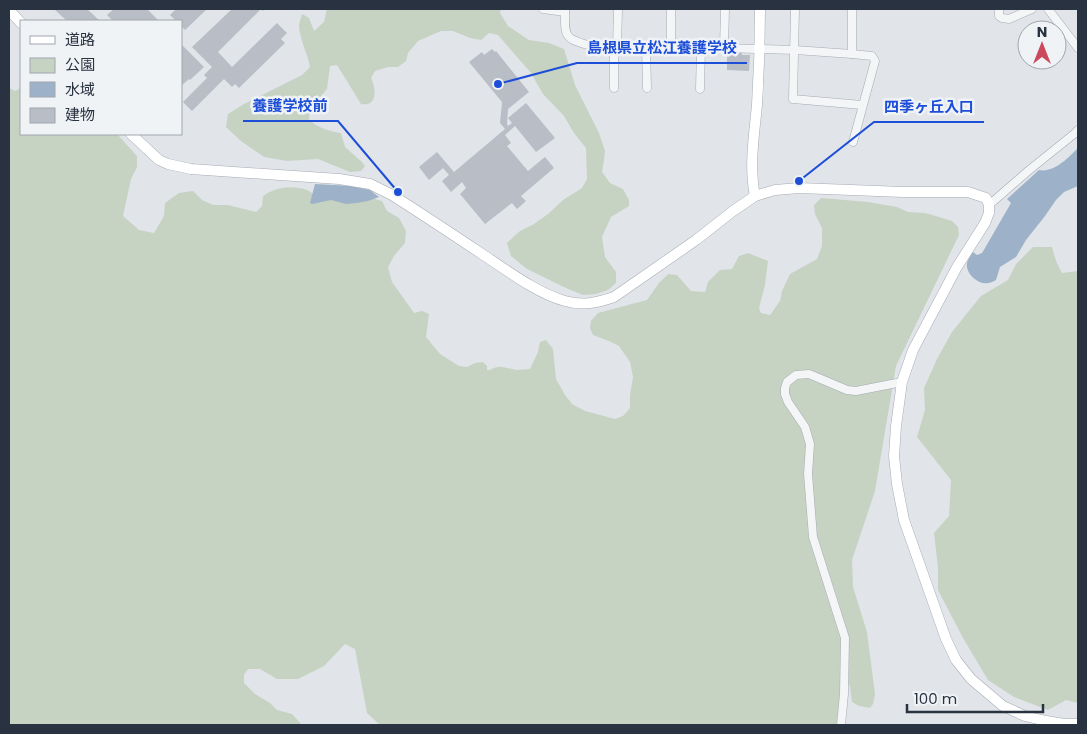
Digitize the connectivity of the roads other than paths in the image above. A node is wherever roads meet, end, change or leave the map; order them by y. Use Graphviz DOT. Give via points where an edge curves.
graph roads {
  1 [pos="543,9"];
  2 [pos="618,9"];
  3 [pos="671,9"];
  4 [pos="725,9"];
  5 [pos="760,9"];
  6 [pos="795,9"];
  7 [pos="852,9"];
  8 [pos="998,9"];
  9 [pos="1032,9"];
  10 [pos="1048,9"];
  11 [pos="9,10"];
  12 [pos="565,10"];
  13 [pos="20,22"];
  14 [pos="616,47"];
  15 [pos="646,47"];
  16 [pos="670,48"];
  17 [pos="701,48"];
  18 [pos="724,48"];
  19 [pos="1078,48"];
  20 [pos="760,49"];
  21 [pos="794,50"];
  22 [pos="852,54"];
  23 [pos="614,88"];
  24 [pos="647,88"];
  25 [pos="700,89"];
  26 [pos="862,105"];
  27 [pos="1078,130"];
  28 [pos="132,135"];
  29 [pos="853,142"];
  30 [pos="754,196"];
  31 [pos="989,205"];
  32 [pos="902,382"];
  33 [pos="1078,724"];
  34 [pos="841,725"];
  1 -- 12 [label="street"];
  2 -- 14 [label="street"];
  3 -- 16 [label="street"];
  4 -- 18 [label="street"];
  5 -- 20 [label="street"];
  6 -- 21 [label="street"];
  7 -- 22 [label="street"];
  8 -- 9 [label="street" via="999,16 1005,20"];
  10 -- 19 [label="street"];
  11 -- 13 [label="street"];
  12 -- 14 [label="street" via="565,30 572,40 591,46"];
  14 -- 15 [label="street"];
  14 -- 23 [label="street"];
  15 -- 16 [label="street"];
  15 -- 24 [label="street"];
  16 -- 17 [label="street"];
  17 -- 18 [label="street"];
  17 -- 25 [label="street"];
  18 -- 20 [label="street"];
  20 -- 21 [label="street"];
  20 -- 30 [label="street" via="751,161"];
  21 -- 22 [label="street"];
  21 -- 26 [label="street" via="793,99"];
  22 -- 26 [label="street" via="872,56 875,61"];
  26 -- 29 [label="street"];
  27 -- 31 [label="street"];
  28 -- 30 [label="street" via="159,160 191,169 370,184 549,296 577,303 589,304 614,297"];
  30 -- 31 [label="street" via="785,188 968,192 986,198"];
  31 -- 32 [label="street" via="985,223 930,316"];
  32 -- 33 [label="street" via="894,456 902,511 935,611 956,660 971,679 1003,706 1025,716"];
  32 -- 34 [label="street" via="856,391 809,374 796,375 785,388 788,402 805,427 810,444 808,474 813,537 845,638"];
}
